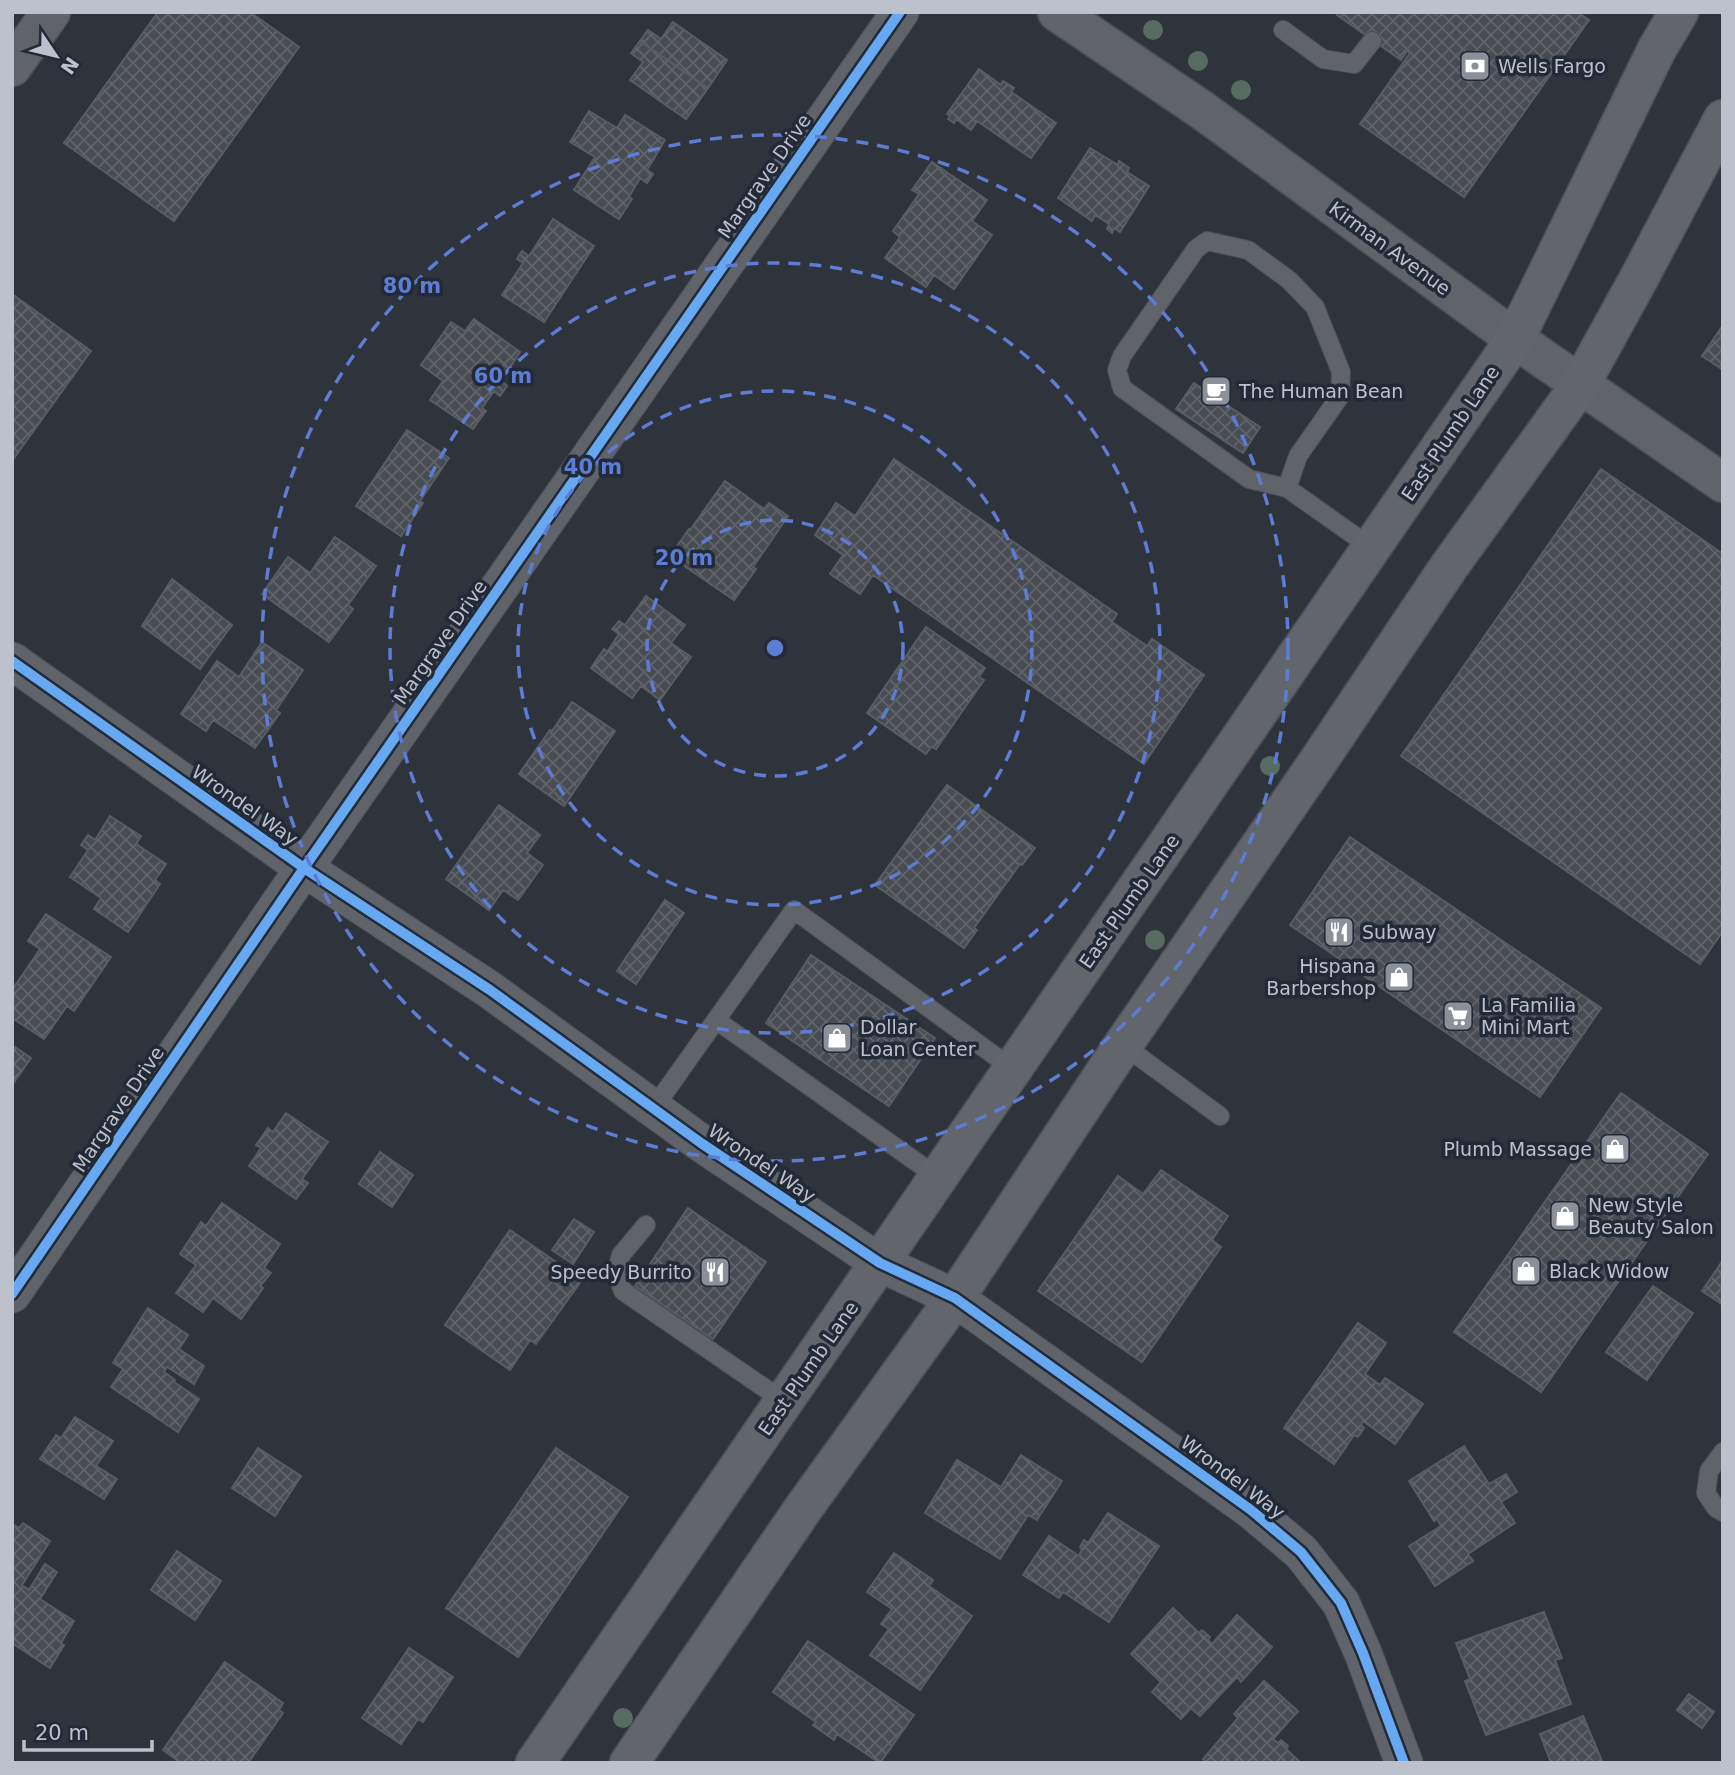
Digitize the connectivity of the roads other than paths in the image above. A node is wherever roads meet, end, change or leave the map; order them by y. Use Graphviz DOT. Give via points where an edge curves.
graph roads {
  1 [pos="51,12"];
  2 [pos="900,12"];
  3 [pos="1057,12"];
  4 [pos="1679,12"];
  5 [pos="1283,30"];
  6 [pos="1371,41"];
  7 [pos="12,67"];
  8 [pos="1723,119"];
  9 [pos="1515,339"];
  10 [pos="1580,385"];
  11 [pos="1723,483"];
  12 [pos="1287,488"];
  13 [pos="1372,548"];
  14 [pos="12,661"];
  15 [pos="304,868"];
  16 [pos="716,1020"];
  17 [pos="1123,1045"];
  18 [pos="1013,1069"];
  19 [pos="653,1109"];
  20 [pos="1220,1116"];
  21 [pos="939,1178"];
  22 [pos="646,1225"];
  23 [pos="880,1264"];
  24 [pos="12,1294"];
  25 [pos="955,1298"];
  26 [pos="785,1402"];
  27 [pos="1723,1452"];
  28 [pos="1723,1512"];
  29 [pos="535,1763"];
  30 [pos="629,1763"];
  31 [pos="1404,1763"];
  1 -- 7 [label="street"];
  2 -- 15 [label="street, Margrave Drive"];
  3 -- 9 [label="street, Kirman Avenue" via="1202,110"];
  4 -- 9 [label="main road, East Plumb Lane"];
  5 -- 6 [label="lane" via="1323,59 1354,64"];
  8 -- 10 [label="main road"];
  9 -- 10 [label="street, Kirman Avenue"];
  9 -- 13 [label="main road, East Plumb Lane"];
  10 -- 11 [label="street, Kirman Avenue"];
  10 -- 17 [label="main road" via="1448,568"];
  12 -- 12 [label="lane" via="1298,456 1340,396 1341,372 1315,307 1289,280 1248,250 1207,241 1122,356 1117,370 1122,388 1249,479"];
  12 -- 13 [label="lane"];
  13 -- 18 [label="main road, East Plumb Lane"];
  14 -- 15 [label="street, Wrondel Way"];
  15 -- 19 [label="street, Wrondel Way" via="490,990"];
  15 -- 24 [label="street, Margrave Drive"];
  16 -- 18 [label="lane" via="794,910"];
  16 -- 19 [label="lane"];
  16 -- 21 [label="lane"];
  17 -- 20 [label="lane"];
  17 -- 25 [label="main road"];
  18 -- 21 [label="main road, East Plumb Lane"];
  19 -- 23 [label="street, Wrondel Way"];
  21 -- 23 [label="main road, East Plumb Lane"];
  22 -- 26 [label="lane" via="621,1255 616,1273 623,1291"];
  23 -- 25 [label="street, Wrondel Way"];
  23 -- 26 [label="main road, East Plumb Lane"];
  25 -- 30 [label="main road"];
  25 -- 31 [label="street, Wrondel Way" via="1251,1510 1301,1552 1341,1603"];
  26 -- 29 [label="main road, East Plumb Lane"];
  27 -- 28 [label="lane" via="1709,1471 1706,1493"];
}
